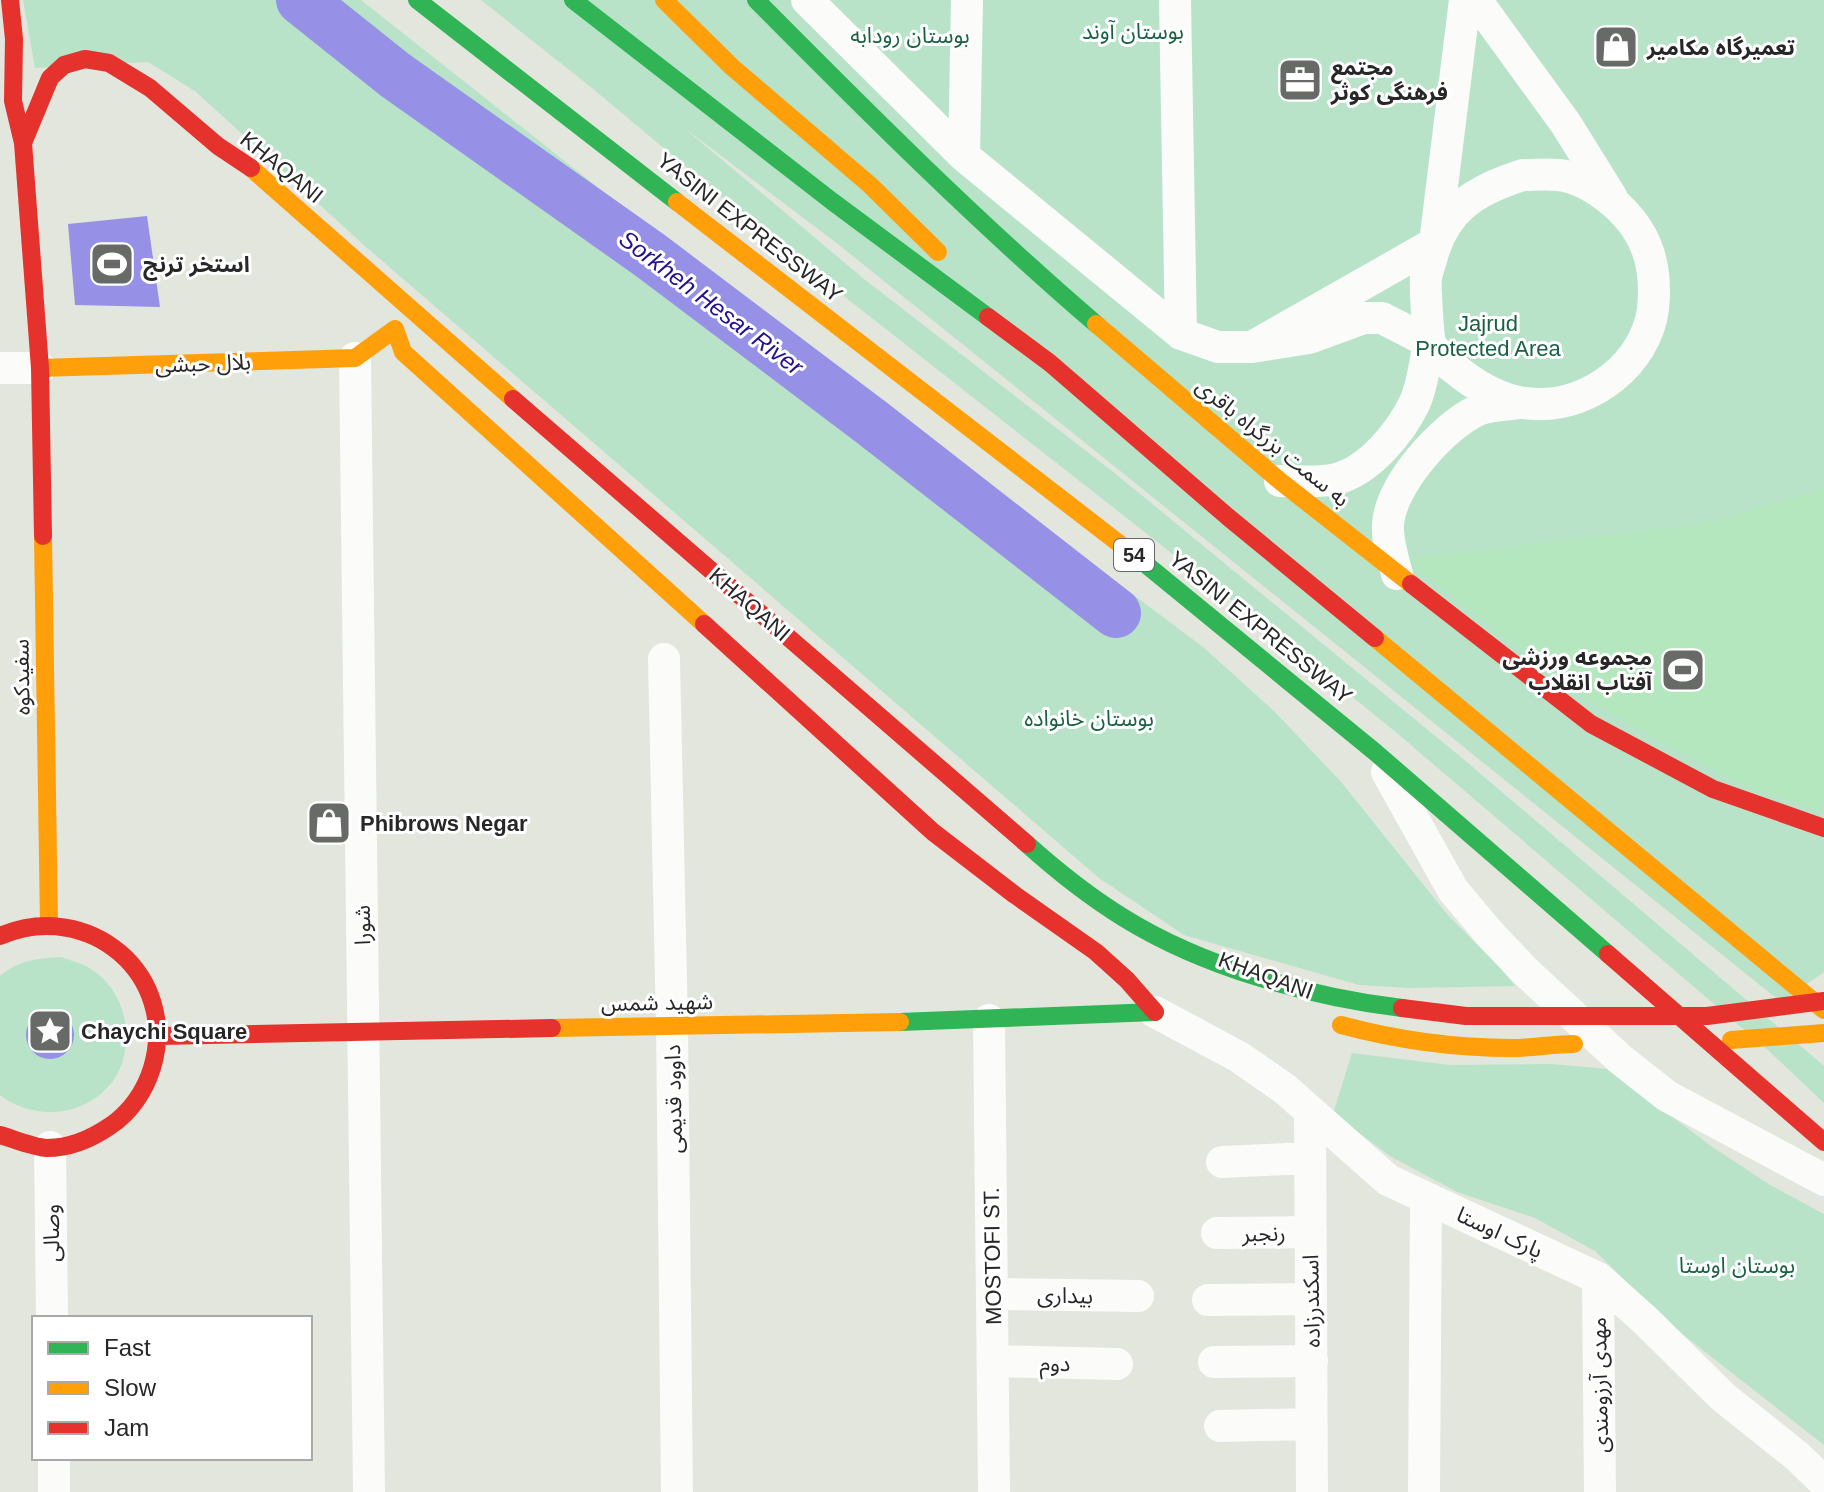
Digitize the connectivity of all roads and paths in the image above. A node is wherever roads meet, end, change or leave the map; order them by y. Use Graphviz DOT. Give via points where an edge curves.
graph roads {
  1 [pos="10,0"];
  2 [pos="417,0"];
  3 [pos="573,0"];
  4 [pos="664,0"];
  5 [pos="756,0"];
  6 [pos="807,0"];
  7 [pos="967,0"];
  8 [pos="1175,0"];
  9 [pos="1465,0"];
  10 [pos="1476,0"];
  11 [pos="23,143"];
  12 [pos="218,146"];
  13 [pos="964,156"];
  14 [pos="248,192"];
  15 [pos="1616,204"];
  16 [pos="1435,243"];
  17 [pos="390,323"];
  18 [pos="1181,334"];
  19 [pos="1429,342"];
  20 [pos="1252,347"];
  21 [pos="355,358"];
  22 [pos="1050,363"];
  23 [pos="0,368"];
  24 [pos="40,368"];
  25 [pos="1524,402"];
  26 [pos="1280,481"];
  27 [pos="636,538"];
  28 [pos="1397,574"];
  29 [pos="664,659"];
  30 [pos="1375,752"];
  31 [pos="1824,828"];
  32 [pos="1043,882"];
  33 [pos="49,924"];
  34 [pos="0,936"];
  35 [pos="1185,969"];
  36 [pos="1824,1001"];
  37 [pos="1824,1010"];
  38 [pos="1155,1012"];
  39 [pos="989,1020"];
  40 [pos="1328,1022"];
  41 [pos="672,1026"];
  42 [pos="363,1032"];
  43 [pos="1824,1033"];
  44 [pos="160,1036"];
  45 [pos="1678,1043"];
  46 [pos="1634,1045"];
  47 [pos="1310,1111"];
  48 [pos="0,1135"];
  49 [pos="1824,1142"];
  50 [pos="50,1147"];
  51 [pos="1310,1158"];
  52 [pos="1222,1162"];
  53 [pos="1824,1180"];
  54 [pos="1426,1198"];
  55 [pos="1311,1232"];
  56 [pos="1217,1233"];
  57 [pos="1598,1278"];
  58 [pos="992,1294"];
  59 [pos="1138,1296"];
  60 [pos="1311,1299"];
  61 [pos="1208,1300"];
  62 [pos="52,1316"];
  63 [pos="993,1361"];
  64 [pos="1312,1361"];
  65 [pos="1214,1362"];
  66 [pos="1117,1364"];
  67 [pos="1311,1424"];
  68 [pos="1220,1426"];
  69 [pos="54,1460"];
  70 [pos="1824,1482"];
  71 [pos="54,1492"];
  72 [pos="369,1492"];
  73 [pos="677,1492"];
  74 [pos="994,1492"];
  75 [pos="1312,1492"];
  76 [pos="1424,1492"];
  77 [pos="1600,1492"];
  1 -- 11 [label="main road, سفیدکوه" via="13,101"];
  2 -- 30 [label="main road, YASINI EXPRESSWAY / 54" via="1175,587"];
  3 -- 22 [label="main road"];
  4 -- 22 [label="main road" via="732,67 870,185"];
  5 -- 26 [label="main road, به سمت بزرگراه باقری" via="1045,280"];
  6 -- 13 [label="street"];
  7 -- 13 [label="street"];
  8 -- 18 [label="street"];
  9 -- 16 [label="street"];
  10 -- 15 [label="street" via="1566,124"];
  11 -- 12 [label="main road" via="50,78 64,65 85,59 109,63 150,88"];
  11 -- 24 [label="main road, سفیدکوه"];
  12 -- 14 [label="main road, KHAQANI"];
  12 -- 36 [label="main road, KHAQANI" via="260,174 999,822 1123,918 1164,940 1207,959 1335,997 1466,1016 1707,1016"];
  13 -- 18 [label="street"];
  15 -- 16 [label="street" via="1593,187 1562,175 1523,175 1486,187 1455,211"];
  15 -- 25 [label="street" via="1647,246 1656,284 1651,322 1634,356 1608,382 1575,399"];
  16 -- 19 [label="street" via="1426,280"];
  16 -- 20 [label="street"];
  17 -- 21 [label="main road"];
  17 -- 27 [label="main road"];
  17 -- 38 [label="main road" via="403,352 933,832 1109,962"];
  18 -- 20 [label="street" via="1218,347"];
  19 -- 20 [label="street" via="1382,318 1364,318 1309,338"];
  19 -- 25 [label="street" via="1468,379 1501,397"];
  19 -- 26 [label="street" via="1414,403 1386,444 1358,470 1338,479"];
  21 -- 24 [label="main road, بلال حبشی"];
  21 -- 42 [label="street, شورا"];
  22 -- 37 [label="main road"];
  23 -- 24 [label="street, بلال حبشی"];
  24 -- 33 [label="main road, سفیدکوه"];
  25 -- 28 [label="street" via="1480,409 1448,428 1404,482 1388,525"];
  26 -- 28 [label="main road, به سمت بزرگراه باقری"];
  28 -- 31 [label="main road, به سمت بزرگراه باقری" via="1591,724 1713,789"];
  29 -- 41 [label="street, داوود قدیمی"];
  30 -- 49 [label="main road, YASINI EXPRESSWAY / 54"];
  30 -- 53 [label="street" via="1453,890 1526,972 1667,1096"];
  32 -- 35 [label="main road, KHAQANI" via="1115,933"];
  33 -- 34 [label="main road"];
  33 -- 44 [label="main road" via="83,929 114,945 139,970 155,1001"];
  38 -- 39 [label="main road, شهید شمس"];
  38 -- 47 [label="street, پارک اوستا" via="1239,1057"];
  39 -- 41 [label="main road, شهید شمس"];
  39 -- 58 [label="street, MOSTOFI ST."];
  40 -- 46 [label="main road, KHAQANI" via="1447,1045"];
  41 -- 42 [label="main road, شهید شمس"];
  41 -- 73 [label="street, داوود قدیمی"];
  42 -- 44 [label="main road, شهید شمس"];
  42 -- 72 [label="street, شورا"];
  43 -- 45 [label="main road"];
  44 -- 50 [label="main road" via="154,1070 139,1101 115,1125 84,1142"];
  47 -- 51 [label="street, اسکندرزاده"];
  47 -- 54 [label="street, پارک اوستا" via="1388,1180"];
  48 -- 50 [label="main road"];
  50 -- 62 [label="street, وصالی"];
  51 -- 52 [label="street"];
  51 -- 55 [label="street, اسکندرزاده"];
  54 -- 57 [label="street, پارک اوستا"];
  54 -- 76 [label="street"];
  55 -- 56 [label="street, رنجبر"];
  55 -- 60 [label="street, اسکندرزاده"];
  57 -- 70 [label="street, پارک اوستا" via="1723,1397"];
  57 -- 77 [label="street, مهدی آرزومندی"];
  58 -- 59 [label="street, بیداری"];
  58 -- 63 [label="street, MOSTOFI ST."];
  60 -- 61 [label="street"];
  60 -- 64 [label="street, اسکندرزاده"];
  63 -- 66 [label="street, دوم"];
  63 -- 74 [label="street, MOSTOFI ST."];
  64 -- 65 [label="street"];
  64 -- 67 [label="street, اسکندرزاده"];
  67 -- 68 [label="street"];
  67 -- 75 [label="street, اسکندرزاده"];
  69 -- 71 [label="street"];
}
